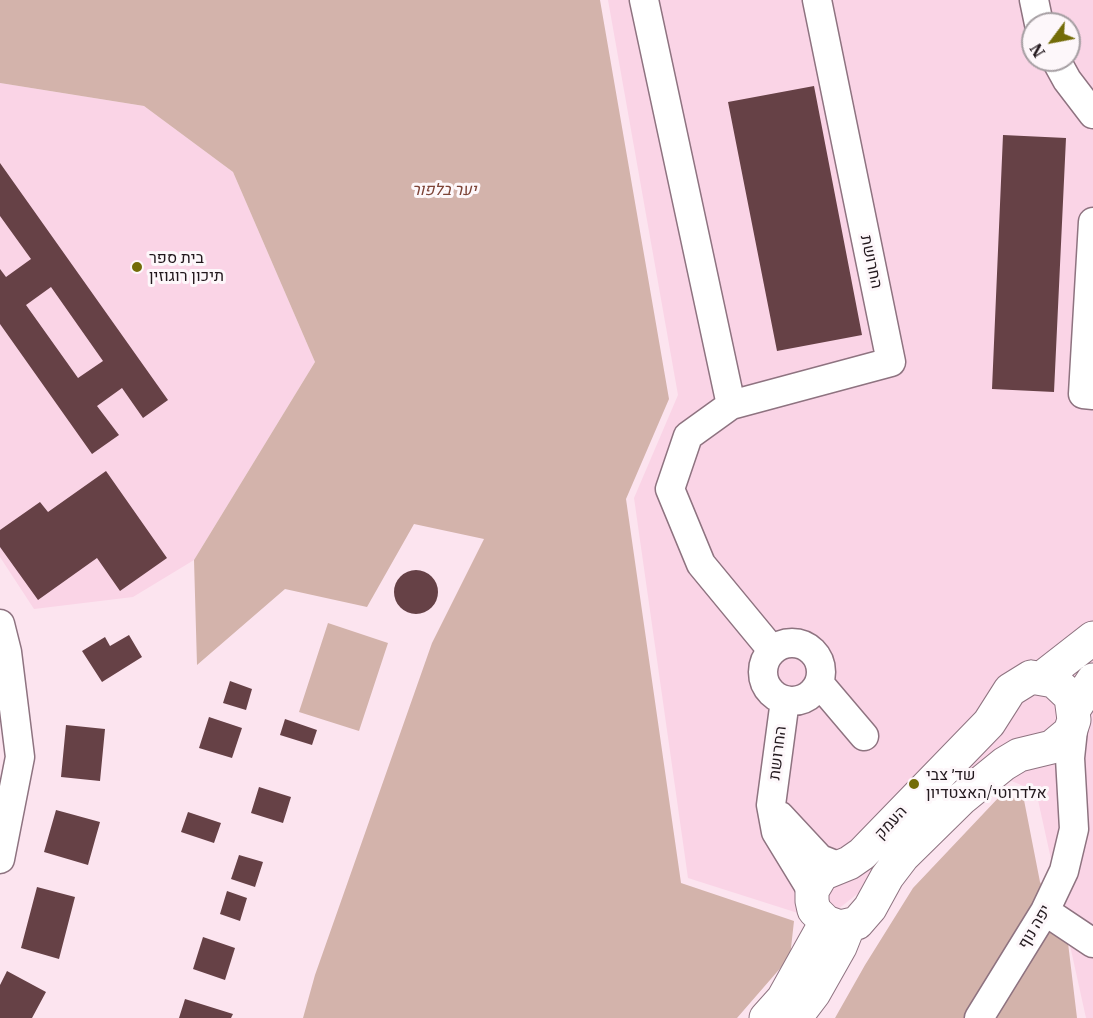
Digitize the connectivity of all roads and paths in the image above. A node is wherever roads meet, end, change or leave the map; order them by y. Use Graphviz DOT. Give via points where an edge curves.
graph roads {
  1 [pos="644,0"];
  2 [pos="817,0"];
  3 [pos="1063,72"];
  4 [pos="1093,114"];
  5 [pos="1093,222"];
  6 [pos="1093,395"];
  7 [pos="731,405"];
  8 [pos="0,624"];
  9 [pos="1093,638"];
  10 [pos="772,650"];
  11 [pos="1043,677"];
  12 [pos="1093,680"];
  13 [pos="819,683"];
  14 [pos="785,700"];
  15 [pos="1074,715"];
  16 [pos="864,736"];
  17 [pos="1035,751"];
  18 [pos="771,805"];
  19 [pos="1074,829"];
  20 [pos="0,859"];
  21 [pos="840,867"];
  22 [pos="812,891"];
  23 [pos="1045,911"];
  24 [pos="837,925"];
  25 [pos="1093,943"];
  26 [pos="766,1018"];
  27 [pos="795,1018"];
  28 [pos="979,1018"];
  1 -- 7 [label="street"];
  2 -- 7 [label="street, החרושת" via="891,362"];
  3 -- 4 [label="street"];
  5 -- 6 [label="street" via="1083,394"];
  7 -- 10 [label="street, החרושת" via="688,436 670,489 701,564"];
  8 -- 20 [label="street" via="20,757"];
  9 -- 11 [label="main road, העמק"];
  10 -- 13 [label="street" via="790,642 809,648 820,664"];
  10 -- 14 [label="street" via="763,666 763,675 770,691"];
  11 -- 15 [label="main road" via="1064,687 1071,697"];
  11 -- 21 [label="main road, העמק" via="1031,677 1010,690 989,723 862,854"];
  12 -- 15 [label="main road, העמק"];
  13 -- 14 [label="street" via="801,700"];
  13 -- 16 [label="street"];
  14 -- 18 [label="street, החרושת"];
  15 -- 17 [label="main road, העמק" via="1070,732 1062,741"];
  15 -- 19 [label="street, יפה נוף" via="1070,758"];
  17 -- 19 [label="street, יפה נוף" via="1049,761 1062,781"];
  17 -- 24 [label="main road, העמק" via="1004,764 961,799 903,856 886,877 865,917"];
  18 -- 21 [label="street" via="820,859"];
  18 -- 22 [label="street, החרושת" via="776,832"];
  19 -- 23 [label="street, יפה נוף" via="1064,871"];
  21 -- 22 [label="main road, העמק" via="822,874"];
  22 -- 24 [label="main road" via="814,910"];
  23 -- 25 [label="street"];
  23 -- 28 [label="street, יפה נוף"];
  24 -- 26 [label="main road, העמק"];
  24 -- 27 [label="main road, העמק" via="840,947"];
}
